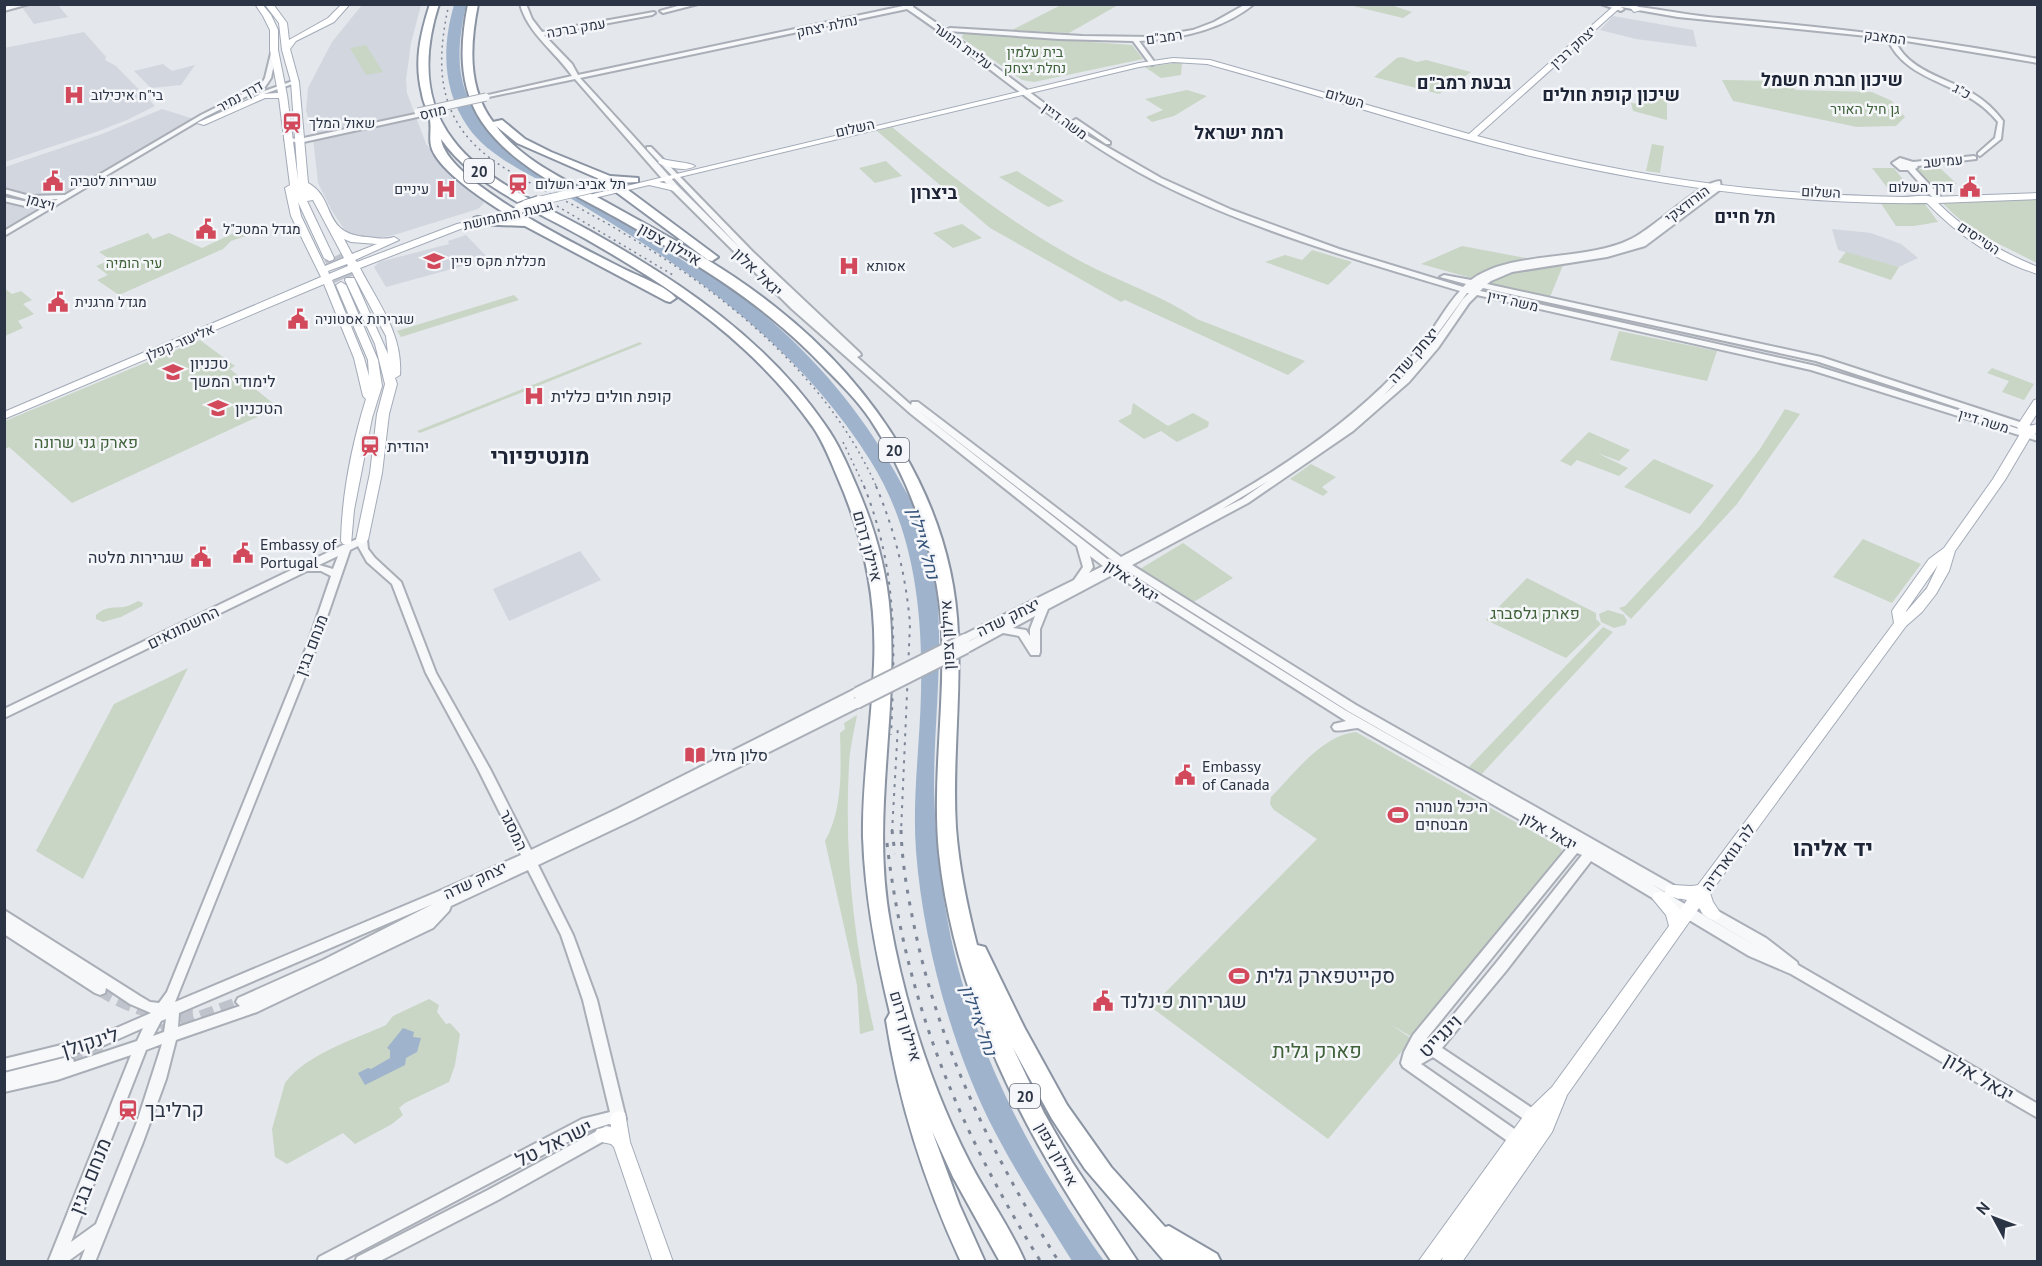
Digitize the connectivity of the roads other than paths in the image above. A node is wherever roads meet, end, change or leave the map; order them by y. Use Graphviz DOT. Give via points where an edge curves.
graph roads {
  1 [pos="14,4"];
  2 [pos="26,4"];
  3 [pos="258,4"];
  4 [pos="269,4"];
  5 [pos="337,4"];
  6 [pos="347,4"];
  7 [pos="435,4"];
  8 [pos="473,4"];
  9 [pos="524,4"];
  10 [pos="681,4"];
  11 [pos="695,4"];
  12 [pos="1251,4"];
  13 [pos="1613,5"];
  14 [pos="909,6"];
  15 [pos="1634,7"];
  16 [pos="4,8"];
  17 [pos="662,10"];
  18 [pos="1731,22"];
  19 [pos="950,30"];
  20 [pos="284,33"];
  21 [pos="543,34"];
  22 [pos="274,37"];
  23 [pos="1890,38"];
  24 [pos="1136,40"];
  25 [pos="274,50"];
  26 [pos="286,50"];
  27 [pos="1149,59"];
  28 [pos="2037,61"];
  29 [pos="580,78"];
  30 [pos="295,82"];
  31 [pos="281,85"];
  32 [pos="1031,90"];
  33 [pos="283,95"];
  34 [pos="1008,96"];
  35 [pos="484,100"];
  36 [pos="435,117"];
  37 [pos="202,120"];
  38 [pos="1469,134"];
  39 [pos="299,139"];
  40 [pos="288,140"];
  41 [pos="1977,156"];
  42 [pos="1909,167"];
  43 [pos="665,171"];
  44 [pos="292,177"];
  45 [pos="90,183"];
  46 [pos="303,183"];
  47 [pos="1715,186"];
  48 [pos="616,187"];
  49 [pos="675,188"];
  50 [pos="4,191"];
  51 [pos="2037,191"];
  52 [pos="2037,196"];
  53 [pos="30,198"];
  54 [pos="491,198"];
  55 [pos="4,199"];
  56 [pos="1932,199"];
  57 [pos="539,201"];
  58 [pos="1959,201"];
  59 [pos="55,206"];
  60 [pos="518,212"];
  61 [pos="1953,213"];
  62 [pos="481,217"];
  63 [pos="334,229"];
  64 [pos="4,234"];
  65 [pos="399,238"];
  66 [pos="4,241"];
  67 [pos="369,260"];
  68 [pos="353,262"];
  69 [pos="2037,265"];
  70 [pos="2037,271"];
  71 [pos="1501,273"];
  72 [pos="325,275"];
  73 [pos="1472,288"];
  74 [pos="1514,294"];
  75 [pos="1492,297"];
  76 [pos="1466,301"];
  77 [pos="767,306"];
  78 [pos="383,320"];
  79 [pos="769,367"];
  80 [pos="391,384"];
  81 [pos="2037,402"];
  82 [pos="370,404"];
  83 [pos="4,407"];
  84 [pos="4,416"];
  85 [pos="2033,431"];
  86 [pos="362,540"];
  87 [pos="346,545"];
  88 [pos="1082,546"];
  89 [pos="1117,566"];
  90 [pos="305,568"];
  91 [pos="335,574"];
  92 [pos="1130,581"];
  93 [pos="1077,583"];
  94 [pos="1071,594"];
  95 [pos="1043,608"];
  96 [pos="1000,630"];
  97 [pos="965,643"];
  98 [pos="4,706"];
  99 [pos="4,714"];
  100 [pos="1361,725"];
  101 [pos="1338,727"];
  102 [pos="1576,846"];
  103 [pos="1592,850"];
  104 [pos="529,860"];
  105 [pos="1666,894"];
  106 [pos="454,899"];
  107 [pos="424,904"];
  108 [pos="1690,908"];
  109 [pos="960,914"];
  110 [pos="1713,914"];
  111 [pos="4,915"];
  112 [pos="4,927"];
  113 [pos="884,936"];
  114 [pos="339,958"];
  115 [pos="1796,970"];
  116 [pos="100,989"];
  117 [pos="243,1002"];
  118 [pos="163,1013"];
  119 [pos="170,1035"];
  120 [pos="1418,1039"];
  121 [pos="141,1046"];
  122 [pos="1433,1049"];
  123 [pos="70,1062"];
  124 [pos="1408,1063"];
  125 [pos="4,1065"];
  126 [pos="4,1079"];
  127 [pos="4,1086"];
  128 [pos="2037,1112"];
  129 [pos="619,1119"];
  130 [pos="1539,1122"];
  131 [pos="603,1135"];
  132 [pos="621,1142"];
  133 [pos="1524,1143"];
  134 [pos="1137,1213"];
  135 [pos="102,1229"];
  136 [pos="55,1261"];
  137 [pos="87,1262"];
  138 [pos="324,1262"];
  139 [pos="362,1262"];
  140 [pos="663,1262"];
  141 [pos="973,1262"];
  142 [pos="1013,1262"];
  143 [pos="1126,1262"];
  144 [pos="1181,1262"];
  145 [pos="1209,1262"];
  146 [pos="1427,1262"];
  147 [pos="1450,1262"];
  1 -- 16 [label="street"];
  2 -- 16 [label="street"];
  3 -- 22 [label="main road, דרך נמיר" via="271,21"];
  4 -- 20 [label="main road" via="283,23"];
  5 -- 20 [label="main road" via="319,21"];
  6 -- 26 [label="main road" via="331,20 293,39"];
  7 -- 36 [label="highway, איילון דרום / 20" via="423,53 425,86"];
  8 -- 35 [label="highway, איילון צפון / 20" via="465,53 469,83"];
  9 -- 21 [label="street, יגאל אלון" via="524,11"];
  10 -- 17 [label="street"];
  11 -- 17 [label="street"];
  12 -- 24 [label="street, רמב\"ם" via="1199,32"];
  13 -- 15 [label="street, המאבק"];
  13 -- 18 [label="street, המאבק" via="1685,21"];
  13 -- 38 [label="main road, יצחק רבין" via="1501,99"];
  14 -- 19 [label="street, עליית הנוער"];
  14 -- 29 [label="street, נחלת יצחק"];
  14 -- 32 [label="street, עליית הנוער"];
  15 -- 18 [label="street, המאבק" via="1685,18"];
  17 -- 21 [label="street, עמק ברכה"];
  18 -- 23 [label="street, המאבק"];
  19 -- 24 [label="street, רמב\"ם"];
  19 -- 32 [label="street, עליית הנוער"];
  20 -- 22 [label="main road"];
  20 -- 26 [label="main road"];
  21 -- 29 [label="street, יגאל אלון"];
  22 -- 25 [label="main road, דרך נמיר"];
  23 -- 28 [label="street, המאבק"];
  23 -- 41 [label="street, כ\"ג" via="1900,56 1971,95 2001,122 1998,140"];
  24 -- 27 [label="street"];
  25 -- 31 [label="main road"];
  25 -- 37 [label="street, דרך נמיר" via="265,85"];
  26 -- 30 [label="main road"];
  27 -- 32 [label="main road, השלום"];
  27 -- 32 [label="main road, השלום"];
  27 -- 38 [label="main road, השלום" via="1207,62"];
  27 -- 38 [label="main road, השלום" via="1209,59"];
  29 -- 35 [label="street, מוזס"];
  29 -- 43 [label="street, יגאל אלון"];
  30 -- 31 [label="street"];
  30 -- 39 [label="main road"];
  31 -- 33 [label="main road"];
  31 -- 37 [label="street"];
  32 -- 34 [label="main road, השלום"];
  32 -- 34 [label="main road"];
  32 -- 43 [label="main road, השלום"];
  32 -- 73 [label="street, משה דיין" via="1086,138 1158,180 1198,198 1313,243"];
  33 -- 37 [label="main road" via="264,96"];
  33 -- 40 [label="main road"];
  34 -- 43 [label="main road, השלום"];
  35 -- 39 [label="street, מוזס, bridge"];
  35 -- 48 [label="highway" via="521,141"];
  35 -- 77 [label="highway, איילון צפון / 20" via="496,134 532,164 716,270"];
  36 -- 54 [label="highway" via="438,152"];
  36 -- 79 [label="highway, איילון דרום / 20" via="451,146 477,169 695,302 744,341"];
  37 -- 45 [label="street"];
  37 -- 59 [label="street"];
  38 -- 47 [label="main road, השלום"];
  38 -- 47 [label="main road, השלום" via="1603,169"];
  39 -- 40 [label="street, מוזס"];
  39 -- 46 [label="main road"];
  40 -- 44 [label="main road"];
  41 -- 42 [label="street, עמישב"];
  42 -- 56 [label="street"];
  42 -- 56 [label="street"];
  43 -- 48 [label="main road, גבעת התחמושת"];
  43 -- 48 [label="main road, גבעת התחמושת"];
  43 -- 49 [label="street, יגאל אלון"];
  43 -- 89 [label="street, יגאל אלון" via="854,352"];
  44 -- 46 [label="main road" via="297,194 334,257"];
  44 -- 72 [label="main road" via="289,190 296,216"];
  45 -- 53 [label="street" via="61,196"];
  45 -- 59 [label="street"];
  46 -- 63 [label="main road" via="315,194"];
  47 -- 56 [label="main road, השלום"];
  47 -- 56 [label="main road, השלום" via="1797,195"];
  47 -- 71 [label="street, הורודצקי" via="1642,244 1607,255"];
  47 -- 73 [label="street, הורודצקי" via="1634,242 1502,268"];
  48 -- 49 [label="main road" via="658,184"];
  48 -- 57 [label="main road, גבעת התחמושת, bridge"];
  48 -- 60 [label="main road, גבעת התחמושת"];
  48 -- 77 [label="highway" via="720,263"];
  49 -- 88 [label="street, יגאל אלון" via="741,256 850,357"];
  50 -- 53 [label="street, ויצמן"];
  51 -- 56 [label="main road"];
  52 -- 58 [label="main road"];
  53 -- 59 [label="street, ויצמן"];
  54 -- 60 [label="highway"];
  54 -- 62 [label="highway" via="491,206"];
  55 -- 59 [label="street, ויצמן"];
  56 -- 58 [label="main road"];
  56 -- 61 [label="main road, הטייסים"];
  56 -- 70 [label="main road, הטייסים" via="1990,248"];
  57 -- 60 [label="highway, bridge"];
  58 -- 61 [label="main road" via="1953,205"];
  59 -- 64 [label="street"];
  59 -- 66 [label="street"];
  60 -- 62 [label="main road, גבעת התחמושת"];
  60 -- 62 [label="highway" via="503,220"];
  60 -- 79 [label="highway" via="676,301"];
  61 -- 69 [label="main road, הטייסים" via="1980,235"];
  62 -- 65 [label="main road, גבעת התחמושת" via="446,221"];
  62 -- 67 [label="main road, גבעת התחמושת"];
  63 -- 65 [label="main road" via="366,242"];
  63 -- 68 [label="main road"];
  65 -- 68 [label="main road, גבעת התחמושת"];
  67 -- 68 [label="main road, גבעת התחמושת"];
  67 -- 78 [label="main road" via="366,270"];
  68 -- 72 [label="main road, אליעזר קפלן"];
  68 -- 78 [label="main road"];
  71 -- 73 [label="street, הורודצקי"];
  71 -- 74 [label="street" via="1496,284"];
  72 -- 82 [label="main road" via="366,377"];
  72 -- 83 [label="main road, אליעזר קפלן"];
  72 -- 84 [label="main road, אליעזר קפלן"];
  73 -- 74 [label="street, משה דיין"];
  73 -- 75 [label="street, משה דיין"];
  73 -- 76 [label="street, יצחק שדה"];
  73 -- 89 [label="street, יצחק שדה" via="1394,380 1341,427 1236,498"];
  74 -- 85 [label="street, משה דיין" via="1818,359"];
  75 -- 76 [label="street"];
  75 -- 85 [label="street, משה דיין" via="1813,368"];
  76 -- 89 [label="street, יצחק שדה" via="1406,380 1350,429 1245,501"];
  77 -- 109 [label="highway, איילון צפון / 20" via="803,336 872,412 928,525 942,573 949,622 947,826"];
  78 -- 80 [label="main road" via="393,341 395,370"];
  79 -- 113 [label="highway, איילון דרום / 20" via="832,448 859,509 876,568 884,636 873,849"];
  80 -- 82 [label="main road, מנחם בגין" via="380,344 346,283 373,360 376,386"];
  80 -- 86 [label="main road"];
  81 -- 85 [label="main road, לה גווארדיה"];
  82 -- 87 [label="main road, מנחם בגין" via="348,510"];
  85 -- 108 [label="main road, לה גווארדיה" via="1949,551 1946,566 1912,616 1901,623"];
  86 -- 87 [label="street, החשמונאים"];
  86 -- 104 [label="street, המסגר" via="371,560 396,582 431,673"];
  87 -- 90 [label="street, החשמונאים"];
  87 -- 91 [label="street, מנחם בגין"];
  87 -- 98 [label="street, החשמונאים"];
  88 -- 89 [label="street, יגאל אלון"];
  88 -- 93 [label="street" via="1088,567"];
  89 -- 92 [label="street, יגאל אלון"];
  89 -- 93 [label="street, יצחק שדה"];
  89 -- 94 [label="street, יצחק שדה"];
  89 -- 103 [label="street, יגאל אלון"];
  90 -- 91 [label="street" via="317,567"];
  90 -- 99 [label="street, החשמונאים"];
  91 -- 118 [label="street, מנחם בגין" via="312,646"];
  92 -- 94 [label="street" via="1113,579"];
  92 -- 100 [label="street, יגאל אלון"];
  93 -- 97 [label="street, יצחק שדה"];
  94 -- 95 [label="street, יצחק שדה"];
  95 -- 96 [label="street, יצחק שדה"];
  95 -- 96 [label="street" via="1035,629 1035,652 1019,631"];
  96 -- 97 [label="street, יצחק שדה"];
  97 -- 104 [label="street, יצחק שדה, bridge" via="629,817"];
  100 -- 101 [label="street"];
  100 -- 102 [label="street, יגאל אלון"];
  102 -- 103 [label="street, יגאל אלון"];
  102 -- 120 [label="street, וינגייט"];
  103 -- 105 [label="street, יגאל אלון"];
  103 -- 122 [label="street, וינגייט"];
  104 -- 106 [label="street, יצחק שדה"];
  104 -- 107 [label="street, יצחק שדה"];
  104 -- 129 [label="street, המסגר" via="569,938 590,1000"];
  105 -- 108 [label="main road" via="1687,894"];
  105 -- 108 [label="main road" via="1673,912"];
  106 -- 114 [label="street, יצחק שדה"];
  106 -- 119 [label="street, יצחק שדה" via="429,924 364,956 252,1008"];
  107 -- 114 [label="street, יצחק שדה"];
  107 -- 118 [label="street, יצחק שדה"];
  108 -- 110 [label="main road" via="1706,905"];
  108 -- 115 [label="street, יגאל אלון" via="1754,952"];
  108 -- 130 [label="main road, לה גווארדיה"];
  109 -- 134 [label="highway" via="1044,1089 1094,1163"];
  109 -- 143 [label="highway, איילון צפון / 20" via="986,1006 1022,1089 1086,1204"];
  110 -- 115 [label="street, יגאל אלון" via="1761,942"];
  111 -- 118 [label="street" via="135,1000"];
  112 -- 116 [label="street"];
  113 -- 141 [label="highway" via="907,1081 934,1166"];
  113 -- 142 [label="highway, איילון דרום / 20" via="897,999 926,1085 968,1180"];
  114 -- 117 [label="street, יצחק שדה"];
  115 -- 128 [label="street, יגאל אלון"];
  118 -- 119 [label="street, מנחם בגין"];
  118 -- 121 [label="street, מנחם בגין"];
  118 -- 125 [label="street, לינקולן" via="94,1043"];
  119 -- 121 [label="street, לינקולן"];
  119 -- 135 [label="street, מנחם בגין" via="144,1123"];
  120 -- 122 [label="street"];
  120 -- 124 [label="street, וינגייט"];
  121 -- 127 [label="street, לינקולן" via="57,1074"];
  121 -- 136 [label="street, מנחם בגין"];
  122 -- 124 [label="street, וינגייט"];
  122 -- 130 [label="street"];
  123 -- 126 [label="street"];
  124 -- 133 [label="street"];
  129 -- 131 [label="street, ישראל טל"];
  129 -- 132 [label="main road, המסגר"];
  129 -- 138 [label="street, ישראל טל" via="587,1124"];
  130 -- 133 [label="main road, לה גווארדיה"];
  131 -- 132 [label="main road" via="615,1136"];
  131 -- 139 [label="street, ישראל טל"];
  132 -- 140 [label="main road, המסגר"];
  133 -- 146 [label="main road, לה גווארדיה"];
  133 -- 147 [label="main road, לה גווארדיה"];
  134 -- 144 [label="highway"];
  134 -- 145 [label="highway" via="1185,1250"];
  135 -- 136 [label="street, מנחם בגין"];
  135 -- 137 [label="street, מנחם בגין"];
}
